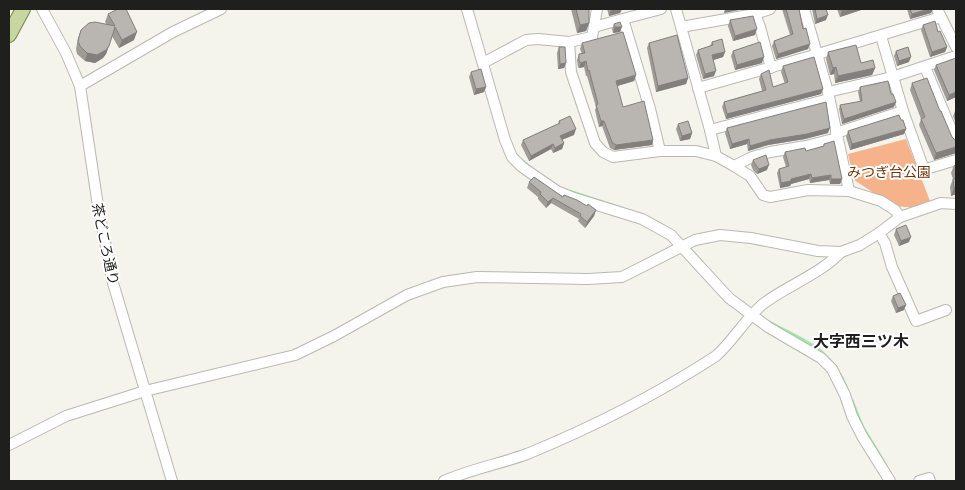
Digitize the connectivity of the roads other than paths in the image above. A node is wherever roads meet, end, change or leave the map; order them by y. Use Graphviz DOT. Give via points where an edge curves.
graph roads {
  1 [pos="23,9"];
  2 [pos="42,9"];
  3 [pos="221,9"];
  4 [pos="467,9"];
  5 [pos="597,9"];
  6 [pos="661,9"];
  7 [pos="676,9"];
  8 [pos="770,9"];
  9 [pos="804,9"];
  10 [pos="939,13"];
  11 [pos="755,14"];
  12 [pos="623,19"];
  13 [pos="594,27"];
  14 [pos="681,27"];
  15 [pos="9,35"];
  16 [pos="880,36"];
  17 [pos="569,42"];
  18 [pos="956,47"];
  19 [pos="818,54"];
  20 [pos="956,56"];
  21 [pos="483,63"];
  22 [pos="926,67"];
  23 [pos="771,68"];
  24 [pos="892,77"];
  25 [pos="80,86"];
  26 [pos="698,88"];
  27 [pos="829,95"];
  28 [pos="903,112"];
  29 [pos="710,130"];
  30 [pos="837,135"];
  31 [pos="956,141"];
  32 [pos="660,151"];
  33 [pos="716,156"];
  34 [pos="956,160"];
  35 [pos="734,166"];
  36 [pos="849,191"];
  37 [pos="956,204"];
  38 [pos="900,217"];
  39 [pos="878,233"];
  40 [pos="682,246"];
  41 [pos="841,252"];
  42 [pos="946,310"];
  43 [pos="752,316"];
  44 [pos="145,391"];
  45 [pos="9,444"];
  46 [pos="172,481"];
  47 [pos="444,481"];
  48 [pos="890,481"];
  49 [pos="918,481"];
  50 [pos="930,481"];
  1 -- 15 [label="main road"];
  2 -- 25 [label="street, 茶どころ通り"];
  3 -- 25 [label="street" via="173,32"];
  4 -- 21 [label="street"];
  5 -- 13 [label="street"];
  6 -- 12 [label="street"];
  7 -- 14 [label="street"];
  8 -- 11 [label="street"];
  9 -- 19 [label="street"];
  10 -- 16 [label="street"];
  10 -- 18 [label="street"];
  11 -- 14 [label="street"];
  11 -- 23 [label="street"];
  12 -- 13 [label="street"];
  12 -- 32 [label="street"];
  13 -- 17 [label="street" via="592,37"];
  14 -- 26 [label="street"];
  16 -- 19 [label="street"];
  16 -- 24 [label="street"];
  17 -- 21 [label="street" via="526,40"];
  17 -- 32 [label="street" via="571,72 596,143 603,152 613,157"];
  19 -- 23 [label="street"];
  19 -- 27 [label="street"];
  20 -- 22 [label="street"];
  21 -- 40 [label="street" via="505,140 512,156 522,167 557,192 642,219 671,235"];
  22 -- 24 [label="street"];
  22 -- 31 [label="street"];
  23 -- 26 [label="street"];
  24 -- 27 [label="street"];
  24 -- 28 [label="street"];
  25 -- 44 [label="street, 茶どころ通り" via="105,246"];
  26 -- 29 [label="street"];
  27 -- 29 [label="street"];
  27 -- 30 [label="street"];
  28 -- 30 [label="street"];
  28 -- 34 [label="street" via="923,167 926,169"];
  29 -- 33 [label="street"];
  30 -- 35 [label="street" via="806,146 752,157"];
  30 -- 36 [label="street"];
  32 -- 33 [label="street" via="696,151"];
  33 -- 35 [label="street"];
  35 -- 36 [label="street" via="750,176 764,195 770,197 808,190"];
  36 -- 38 [label="street" via="881,201"];
  37 -- 38 [label="street" via="941,203"];
  38 -- 39 [label="street"];
  39 -- 41 [label="street"];
  39 -- 42 [label="street" via="916,321"];
  40 -- 41 [label="street" via="695,240 733,235 818,251"];
  40 -- 43 [label="street" via="729,298"];
  40 -- 44 [label="street" via="622,278 476,277 443,282 407,295 295,355"];
  41 -- 43 [label="street" via="831,262 764,304"];
  43 -- 47 [label="street" via="716,356 642,400 525,454"];
  43 -- 48 [label="street" via="820,358 832,369 852,416"];
  44 -- 45 [label="street" via="66,416"];
  44 -- 46 [label="street, 茶どころ通り"];
  49 -- 50 [label="street" via="929,478"];
}
